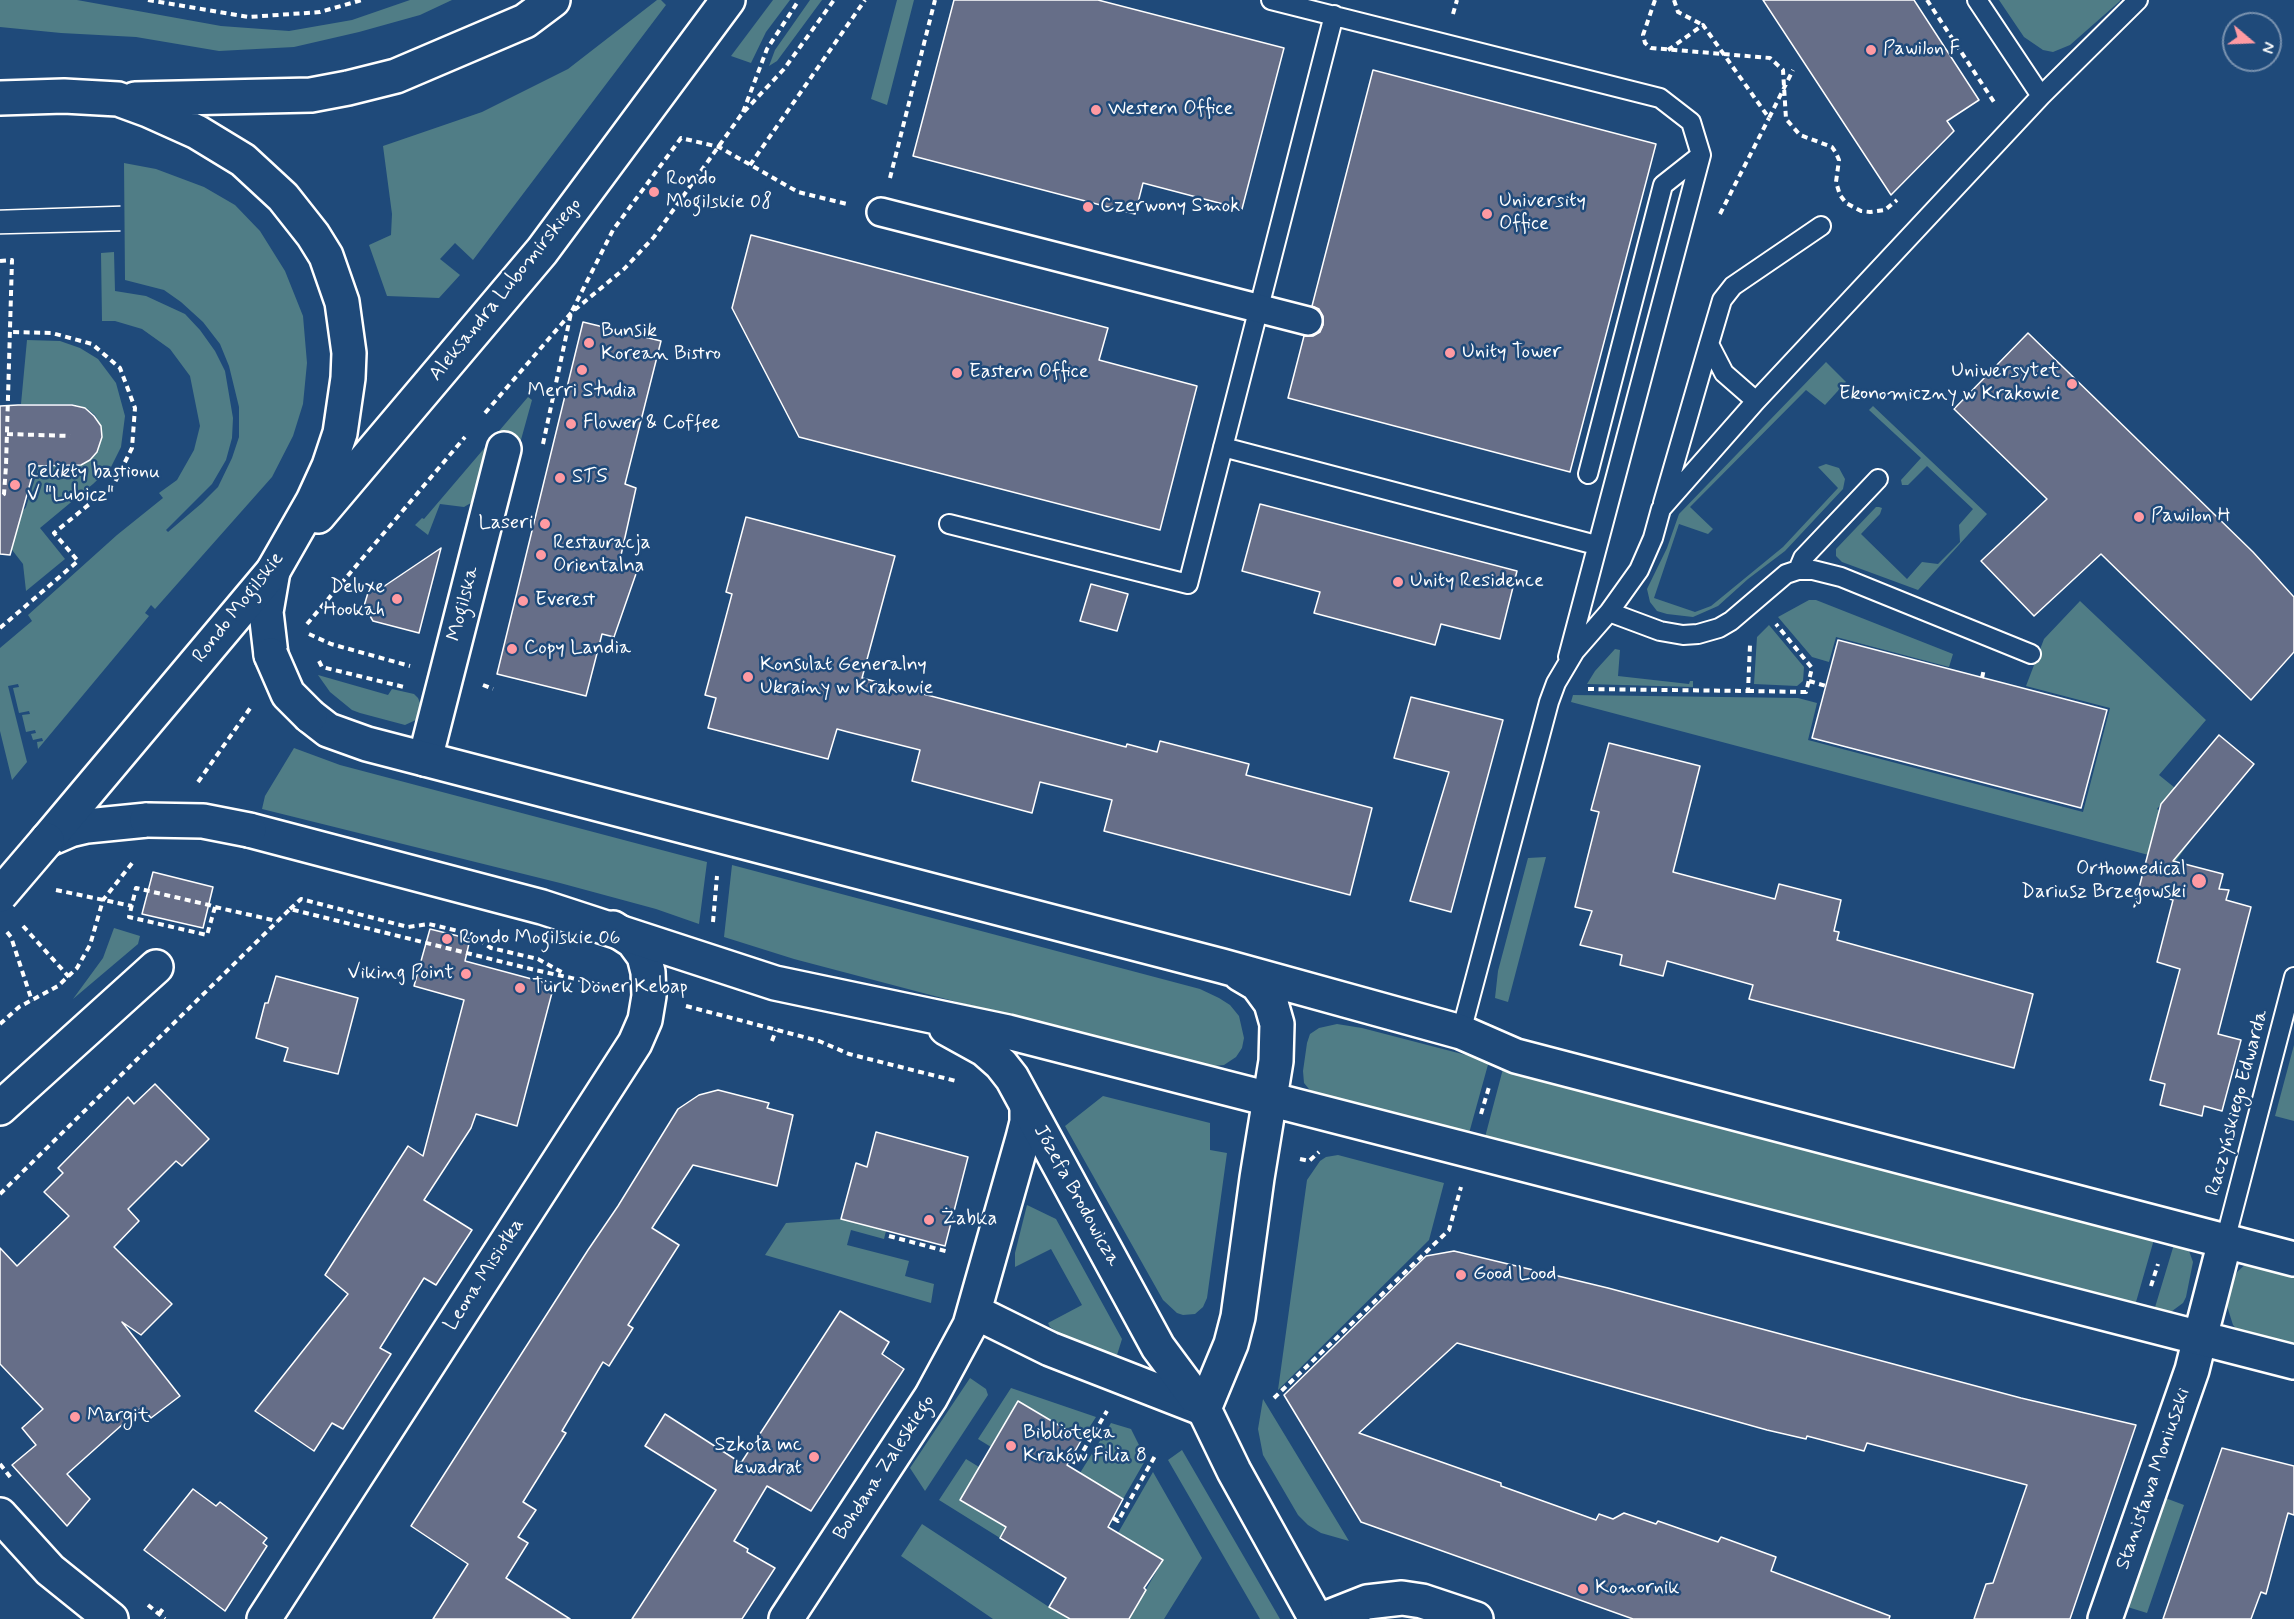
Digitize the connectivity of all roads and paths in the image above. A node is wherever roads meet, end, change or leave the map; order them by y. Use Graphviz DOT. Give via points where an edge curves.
graph roads {
  1 [pos="148,0"];
  2 [pos="362,0"];
  3 [pos="553,0"];
  4 [pos="728,0"];
  5 [pos="800,0"];
  6 [pos="834,0"];
  7 [pos="865,0"];
  8 [pos="935,0"];
  9 [pos="1271,0"];
  10 [pos="1655,0"];
  11 [pos="1674,0"];
  12 [pos="1927,0"];
  13 [pos="1977,0"];
  14 [pos="2138,0"];
  15 [pos="1334,15"];
  16 [pos="1703,25"];
  17 [pos="1668,50"];
  18 [pos="1724,55"];
  19 [pos="1793,70"];
  20 [pos="1785,85"];
  21 [pos="2041,96"];
  22 [pos="0,98"];
  23 [pos="118,99"];
  24 [pos="1991,99"];
  25 [pos="1984,107"];
  26 [pos="741,115"];
  27 [pos="1769,118"];
  28 [pos="2011,128"];
  29 [pos="718,147"];
  30 [pos="1701,155"];
  31 [pos="750,165"];
  32 [pos="1732,191"];
  33 [pos="1900,197"];
  34 [pos="849,204"];
  35 [pos="881,212"];
  36 [pos="1821,226"];
  37 [pos="0,261"];
  38 [pos="1258,308"];
  39 [pos="572,313"];
  40 [pos="1308,321"];
  41 [pos="9,332"];
  42 [pos="1709,344"];
  43 [pos="1756,401"];
  44 [pos="480,419"];
  45 [pos="473,428"];
  46 [pos="7,434"];
  47 [pos="70,436"];
  48 [pos="1223,447"];
  49 [pos="504,449"];
  50 [pos="1588,474"];
  51 [pos="1878,479"];
  52 [pos="1,495"];
  53 [pos="1661,509"];
  54 [pos="949,524"];
  55 [pos="1596,545"];
  56 [pos="1798,570"];
  57 [pos="273,571"];
  58 [pos="1609,612"];
  59 [pos="1770,616"];
  60 [pos="0,628"];
  61 [pos="301,631"];
  62 [pos="1751,639"];
  63 [pos="306,640"];
  64 [pos="2031,654"];
  65 [pos="317,658"];
  66 [pos="403,664"];
  67 [pos="1566,665"];
  68 [pos="1809,681"];
  69 [pos="1826,686"];
  70 [pos="405,687"];
  71 [pos="1555,688"];
  72 [pos="1748,691"];
  73 [pos="246,715"];
  74 [pos="425,759"];
  75 [pos="212,766"];
  76 [pos="46,840"];
  77 [pos="134,861"];
  78 [pos="718,871"];
  79 [pos="215,907"];
  80 [pos="290,909"];
  81 [pos="5,913"];
  82 [pos="278,922"];
  83 [pos="712,924"];
  84 [pos="613,928"];
  85 [pos="1219,965"];
  86 [pos="156,967"];
  87 [pos="569,976"];
  88 [pos="2294,976"];
  89 [pos="69,977"];
  90 [pos="618,989"];
  91 [pos="32,1001"];
  92 [pos="678,1004"];
  93 [pos="918,1014"];
  94 [pos="0,1024"];
  95 [pos="776,1030"];
  96 [pos="1461,1032"];
  97 [pos="772,1041"];
  98 [pos="961,1082"];
  99 [pos="1490,1084"];
  100 [pos="1270,1099"];
  101 [pos="1027,1107"];
  102 [pos="0,1108"];
  103 [pos="1481,1116"];
  104 [pos="1300,1159"];
  105 [pos="1308,1161"];
  106 [pos="1463,1181"];
  107 [pos="0,1194"];
  108 [pos="889,1236"];
  109 [pos="2225,1241"];
  110 [pos="953,1253"];
  111 [pos="2159,1259"];
  112 [pos="2294,1259"];
  113 [pos="2150,1290"];
  114 [pos="975,1312"];
  115 [pos="2200,1338"];
  116 [pos="2294,1362"];
  117 [pos="1274,1398"];
  118 [pos="1204,1409"];
  119 [pos="1107,1411"];
  120 [pos="1155,1456"];
  121 [pos="1070,1460"];
  122 [pos="0,1515"];
  123 [pos="1113,1518"];
  124 [pos="165,1606"];
  125 [pos="159,1614"];
  126 [pos="111,1619"];
  127 [pos="264,1619"];
  128 [pos="786,1619"];
  129 [pos="1316,1619"];
  130 [pos="1324,1619"];
  131 [pos="1476,1619"];
  132 [pos="2106,1619"];
  1 -- 2 [label="path" via="249,16 320,12"];
  3 -- 23 [label="street" via="525,21 396,76 348,88 311,95"];
  4 -- 57 [label="street, Aleksandra Lubomirskiego" via="542,251"];
  5 -- 26 [label="path" via="767,49"];
  6 -- 26 [label="path" via="784,69"];
  7 -- 31 [label="path"];
  8 -- 35 [label="path"];
  9 -- 15 [label="lane"];
  10 -- 17 [label="path" via="1643,35 1645,43 1651,48"];
  11 -- 16 [label="path" via="1678,12"];
  12 -- 24 [label="path"];
  13 -- 21 [label="lane"];
  14 -- 21 [label="lane"];
  15 -- 30 [label="lane" via="1660,98 1691,122"];
  15 -- 38 [label="lane"];
  16 -- 17 [label="path"];
  16 -- 18 [label="path"];
  17 -- 18 [label="path"];
  18 -- 20 [label="path" via="1770,58 1783,70"];
  18 -- 27 [label="path"];
  19 -- 20 [label="path"];
  20 -- 27 [label="path"];
  20 -- 33 [label="path" via="1786,119 1800,135 1832,147 1839,159 1837,187 1846,203 1861,211 1878,212"];
  21 -- 28 [label="lane"];
  22 -- 23 [label="street, Rondo Mogilskie"];
  23 -- 57 [label="street, Rondo Mogilskie" via="198,132 264,177 313,235 336,280 349,353 340,433 314,501"];
  24 -- 25 [label="path"];
  24 -- 28 [label="path"];
  26 -- 29 [label="path"];
  27 -- 32 [label="path"];
  28 -- 43 [label="lane"];
  29 -- 31 [label="path"];
  29 -- 39 [label="path" via="640,253"];
  29 -- 39 [label="path" via="681,138 613,230"];
  30 -- 50 [label="lane" via="1663,185"];
  30 -- 55 [label="lane"];
  31 -- 34 [label="path" via="798,192"];
  35 -- 38 [label="street"];
  36 -- 42 [label="lane" via="1733,286 1722,300"];
  37 -- 41 [label="path" via="12,260"];
  38 -- 40 [label="street"];
  38 -- 48 [label="lane"];
  39 -- 44 [label="path"];
  41 -- 46 [label="path"];
  41 -- 60 [label="path" via="52,333 92,344 120,368 135,408 132,448 114,484 54,533 78,561"];
  42 -- 43 [label="lane" via="1724,374"];
  42 -- 53 [label="lane"];
  43 -- 53 [label="lane"];
  45 -- 61 [label="path"];
  46 -- 47 [label="path"];
  46 -- 52 [label="path"];
  48 -- 54 [label="lane" via="1188,584"];
  48 -- 55 [label="lane"];
  49 -- 74 [label="street, Mogilska"];
  51 -- 56 [label="lane" via="1803,558"];
  53 -- 58 [label="lane" via="1639,570"];
  55 -- 67 [label="lane"];
  56 -- 58 [label="lane" via="1786,574 1731,621 1711,631 1674,634"];
  56 -- 64 [label="lane" via="1841,577"];
  57 -- 74 [label="street, bridge" via="266,612 271,656 288,694 310,716 342,736"];
  57 -- 76 [label="street, Rondo Mogilskie"];
  58 -- 67 [label="lane"];
  59 -- 68 [label="path" via="1812,668"];
  61 -- 63 [label="path"];
  61 -- 66 [label="path"];
  62 -- 72 [label="path"];
  65 -- 70 [label="path" via="322,667"];
  67 -- 71 [label="lane"];
  68 -- 69 [label="path"];
  68 -- 72 [label="path" via="1806,692"];
  71 -- 72 [label="path"];
  71 -- 96 [label="lane"];
  73 -- 75 [label="path"];
  74 -- 85 [label="street"];
  76 -- 81 [label="street, Rondo Mogilskie, bridge"];
  76 -- 84 [label="street, bridge" via="87,826 193,820 249,830"];
  77 -- 89 [label="path" via="103,900 90,945"];
  78 -- 83 [label="path"];
  79 -- 79 [label="path" via="136,888 129,917 207,935"];
  79 -- 82 [label="path"];
  80 -- 82 [label="path"];
  80 -- 87 [label="path"];
  80 -- 87 [label="path" via="301,900 408,927 429,924 471,934 491,948 538,959"];
  81 -- 89 [label="path"];
  81 -- 91 [label="path"];
  82 -- 107 [label="path"];
  84 -- 93 [label="street" via="775,983"];
  84 -- 127 [label="street, Leona Misiołka" via="633,940 644,956 648,972 645,1020 635,1044"];
  85 -- 96 [label="street"];
  85 -- 100 [label="street" via="1257,984 1271,1002 1278,1042"];
  86 -- 102 [label="street"];
  87 -- 90 [label="path"];
  88 -- 109 [label="lane, Raczyńskiego Edwarda"];
  89 -- 91 [label="path"];
  91 -- 94 [label="path"];
  92 -- 95 [label="path"];
  93 -- 100 [label="street" via="1008,1032"];
  93 -- 101 [label="street, Józefa Brodowicza" via="984,1049 1012,1078"];
  95 -- 97 [label="path"];
  95 -- 98 [label="path" via="849,1054"];
  96 -- 109 [label="street" via="1516,1056"];
  99 -- 103 [label="path"];
  100 -- 115 [label="street"];
  100 -- 118 [label="street" via="1238,1317"];
  101 -- 114 [label="street, Bohdana Zaleskiego" via="1027,1122"];
  101 -- 118 [label="street, Józefa Brodowicza" via="1158,1347"];
  104 -- 105 [label="path"];
  106 -- 117 [label="path" via="1449,1230"];
  108 -- 110 [label="path"];
  109 -- 112 [label="street"];
  109 -- 115 [label="street, Stanisława Moniuszki"];
  111 -- 113 [label="path"];
  114 -- 118 [label="street" via="1050,1349"];
  114 -- 128 [label="street, Bohdana Zaleskiego" via="936,1390"];
  115 -- 116 [label="street"];
  115 -- 132 [label="street, Stanisława Moniuszki"];
  118 -- 129 [label="street, Józefa Brodowicza"];
  119 -- 121 [label="path" via="1076,1463"];
  120 -- 123 [label="path" via="1118,1521"];
  122 -- 126 [label="street" via="45,1564"];
  124 -- 125 [label="path"];
  130 -- 131 [label="street" via="1367,1602 1402,1598"];
}
